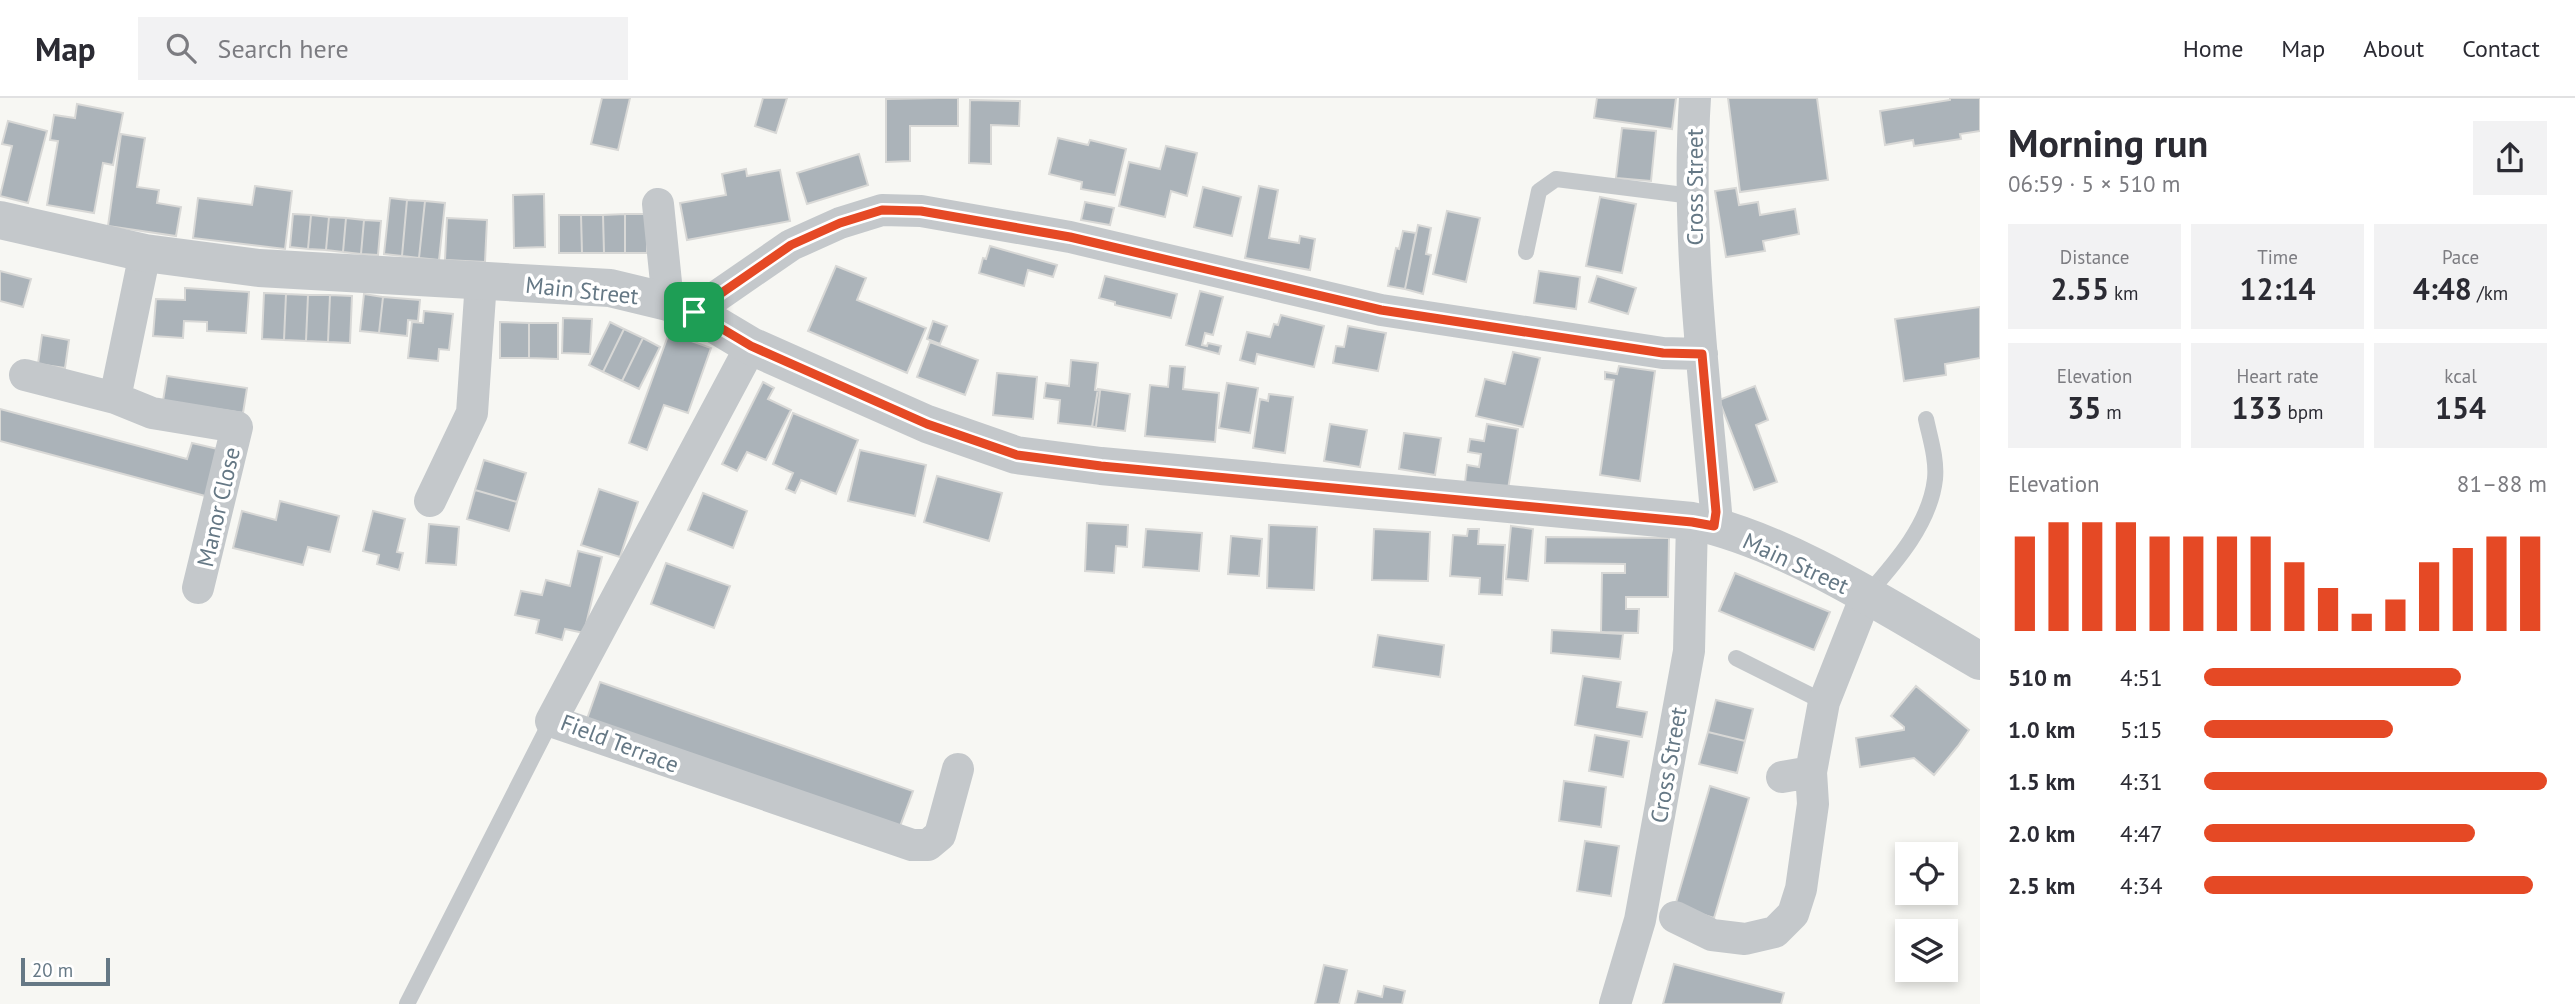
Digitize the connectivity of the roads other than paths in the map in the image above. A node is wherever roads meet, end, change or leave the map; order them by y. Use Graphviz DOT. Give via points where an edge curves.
graph roads {
  1 [pos="1695,98"];
  2 [pos="1692,196"];
  3 [pos="658,204"];
  4 [pos="0,220"];
  5 [pos="145,253"];
  6 [pos="1526,253"];
  7 [pos="481,281"];
  8 [pos="681,307"];
  9 [pos="751,346"];
  10 [pos="1702,354"];
  11 [pos="25,374"];
  12 [pos="115,398"];
  13 [pos="1926,419"];
  14 [pos="430,501"];
  15 [pos="1703,524"];
  16 [pos="198,588"];
  17 [pos="1866,596"];
  18 [pos="1736,659"];
  19 [pos="1980,661"];
  20 [pos="1824,702"];
  21 [pos="551,721"];
  22 [pos="958,769"];
  23 [pos="1675,917"];
  24 [pos="407,1004"];
  25 [pos="1615,1004"];
  1 -- 2 [label="street, Cross Street"];
  2 -- 6 [label="lane" via="1556,179 1539,191"];
  2 -- 10 [label="street, Cross Street"];
  3 -- 8 [label="street"];
  4 -- 5 [label="street, Main Street"];
  5 -- 7 [label="street, Main Street" via="259,268"];
  5 -- 12 [label="street"];
  7 -- 8 [label="street, Main Street" via="610,288"];
  7 -- 14 [label="street" via="472,413"];
  8 -- 9 [label="street, Main Street"];
  8 -- 10 [label="street" via="840,223 882,210 921,211 1070,237 1381,310 1663,353"];
  9 -- 15 [label="street, Main Street" via="927,424 1017,455"];
  9 -- 21 [label="street, Field Terrace"];
  10 -- 15 [label="street, Cross Street" via="1716,512"];
  11 -- 12 [label="street, Manor Close"];
  12 -- 16 [label="street, Manor Close" via="152,413 237,427"];
  13 -- 17 [label="lane" via="1935,477 1927,510"];
  15 -- 17 [label="street, Main Street" via="1787,554"];
  15 -- 25 [label="street, Cross Street" via="1689,651 1640,920"];
  17 -- 19 [label="street, Main Street"];
  17 -- 20 [label="street"];
  18 -- 20 [label="lane"];
  20 -- 23 [label="street" via="1797,775 1814,804 1793,914 1775,932 1745,939 1712,935"];
  21 -- 22 [label="street, Field Terrace" via="912,845 928,845 940,835"];
  21 -- 24 [label="lane"];
}
